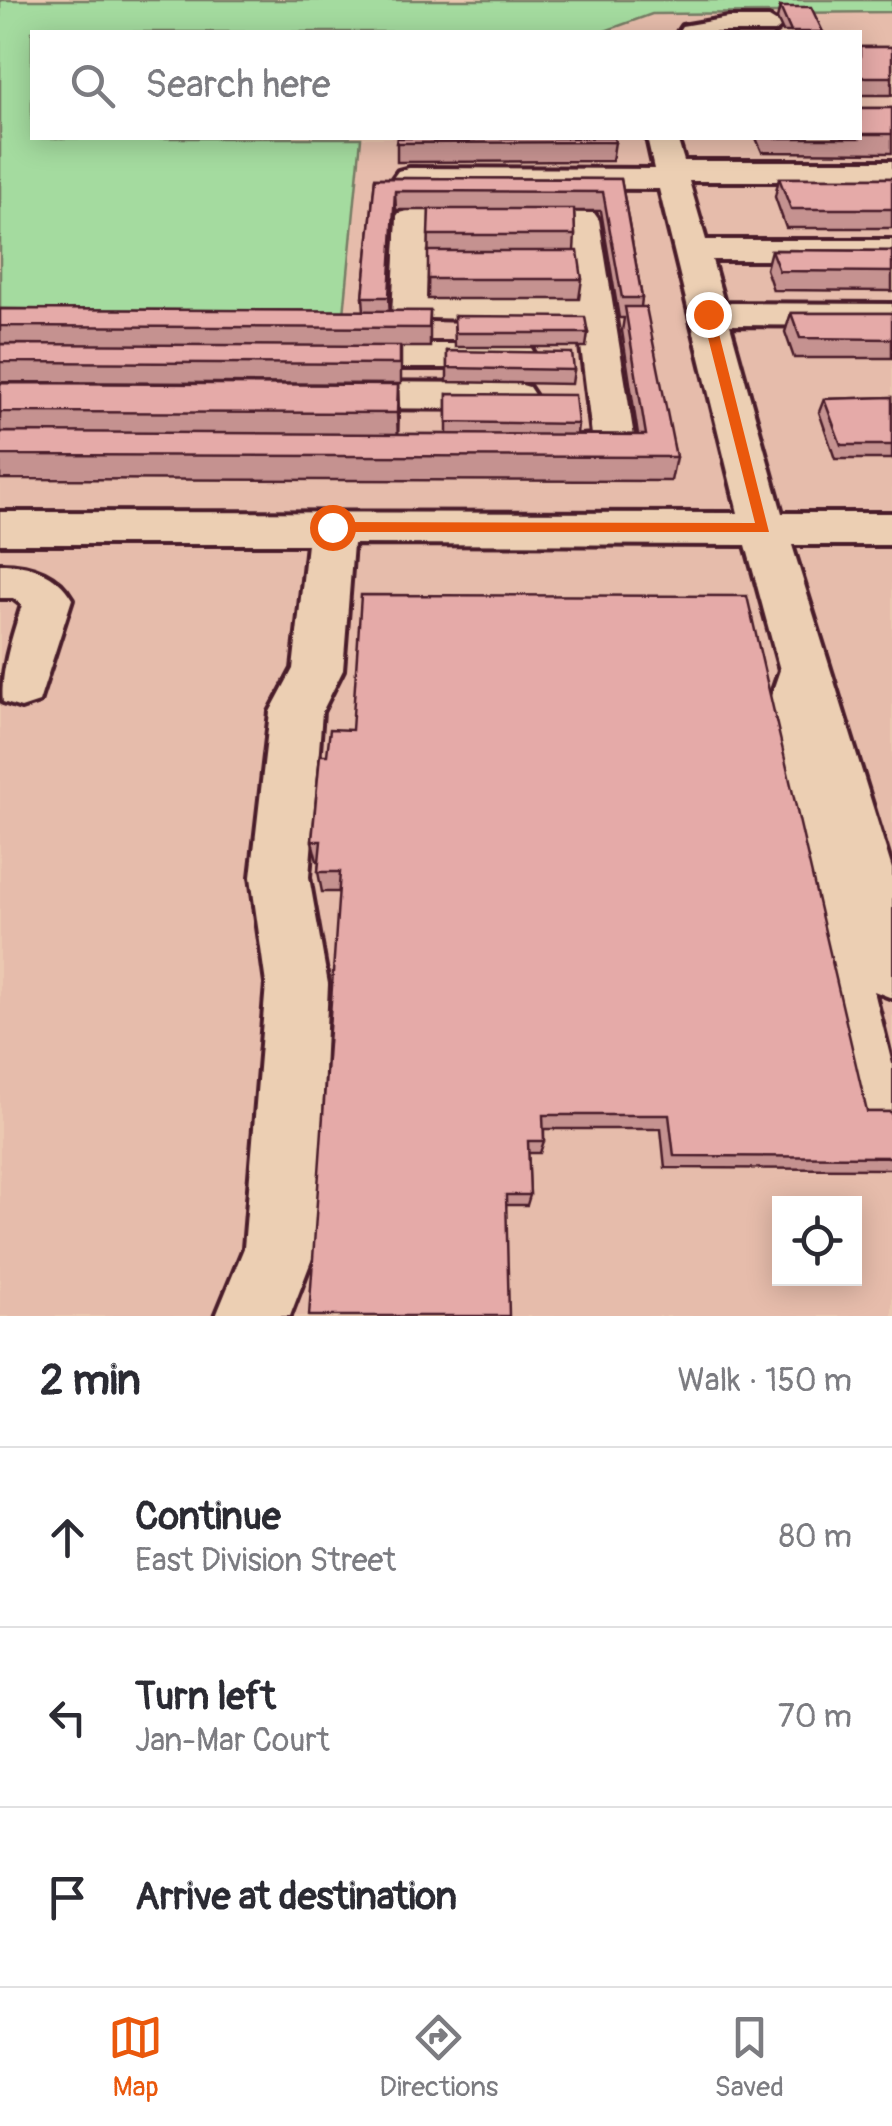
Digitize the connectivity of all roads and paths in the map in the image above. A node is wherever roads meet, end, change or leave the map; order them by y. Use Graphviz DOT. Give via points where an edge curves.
graph roads {
  1 [pos="769,26"];
  2 [pos="703,30"];
  3 [pos="668,162"];
  4 [pos="892,171"];
  5 [pos="409,178"];
  6 [pos="691,250"];
  7 [pos="892,250"];
  8 [pos="596,310"];
  9 [pos="708,314"];
  10 [pos="892,315"];
  11 [pos="572,355"];
  12 [pos="287,376"];
  13 [pos="421,394"];
  14 [pos="576,396"];
  15 [pos="518,449"];
  16 [pos="332,527"];
  17 [pos="0,528"];
  18 [pos="764,528"];
  19 [pos="892,529"];
  20 [pos="0,581"];
  21 [pos="21,687"];
  22 [pos="847,896"];
  23 [pos="892,968"];
  24 [pos="870,1107"];
  25 [pos="252,1316"];
  1 -- 2 [label="street"];
  3 -- 4 [label="street"];
  3 -- 5 [label="street"];
  3 -- 6 [label="street"];
  6 -- 7 [label="street"];
  6 -- 9 [label="street"];
  8 -- 8 [label="street" via="407,309 411,220 582,220"];
  8 -- 11 [label="street"];
  9 -- 10 [label="street"];
  9 -- 18 [label="street"];
  11 -- 13 [label="street"];
  11 -- 14 [label="street"];
  12 -- 13 [label="street"];
  13 -- 14 [label="street"];
  14 -- 15 [label="street" via="615,449"];
  16 -- 17 [label="street"];
  16 -- 18 [label="street"];
  16 -- 25 [label="street" via="318,670 296,712 280,877 298,984 280,1248"];
  18 -- 19 [label="street"];
  18 -- 22 [label="street" via="805,671 785,732"];
  20 -- 21 [label="street" via="22,581 48,600"];
  22 -- 23 [label="street"];
  22 -- 24 [label="street"];
}
